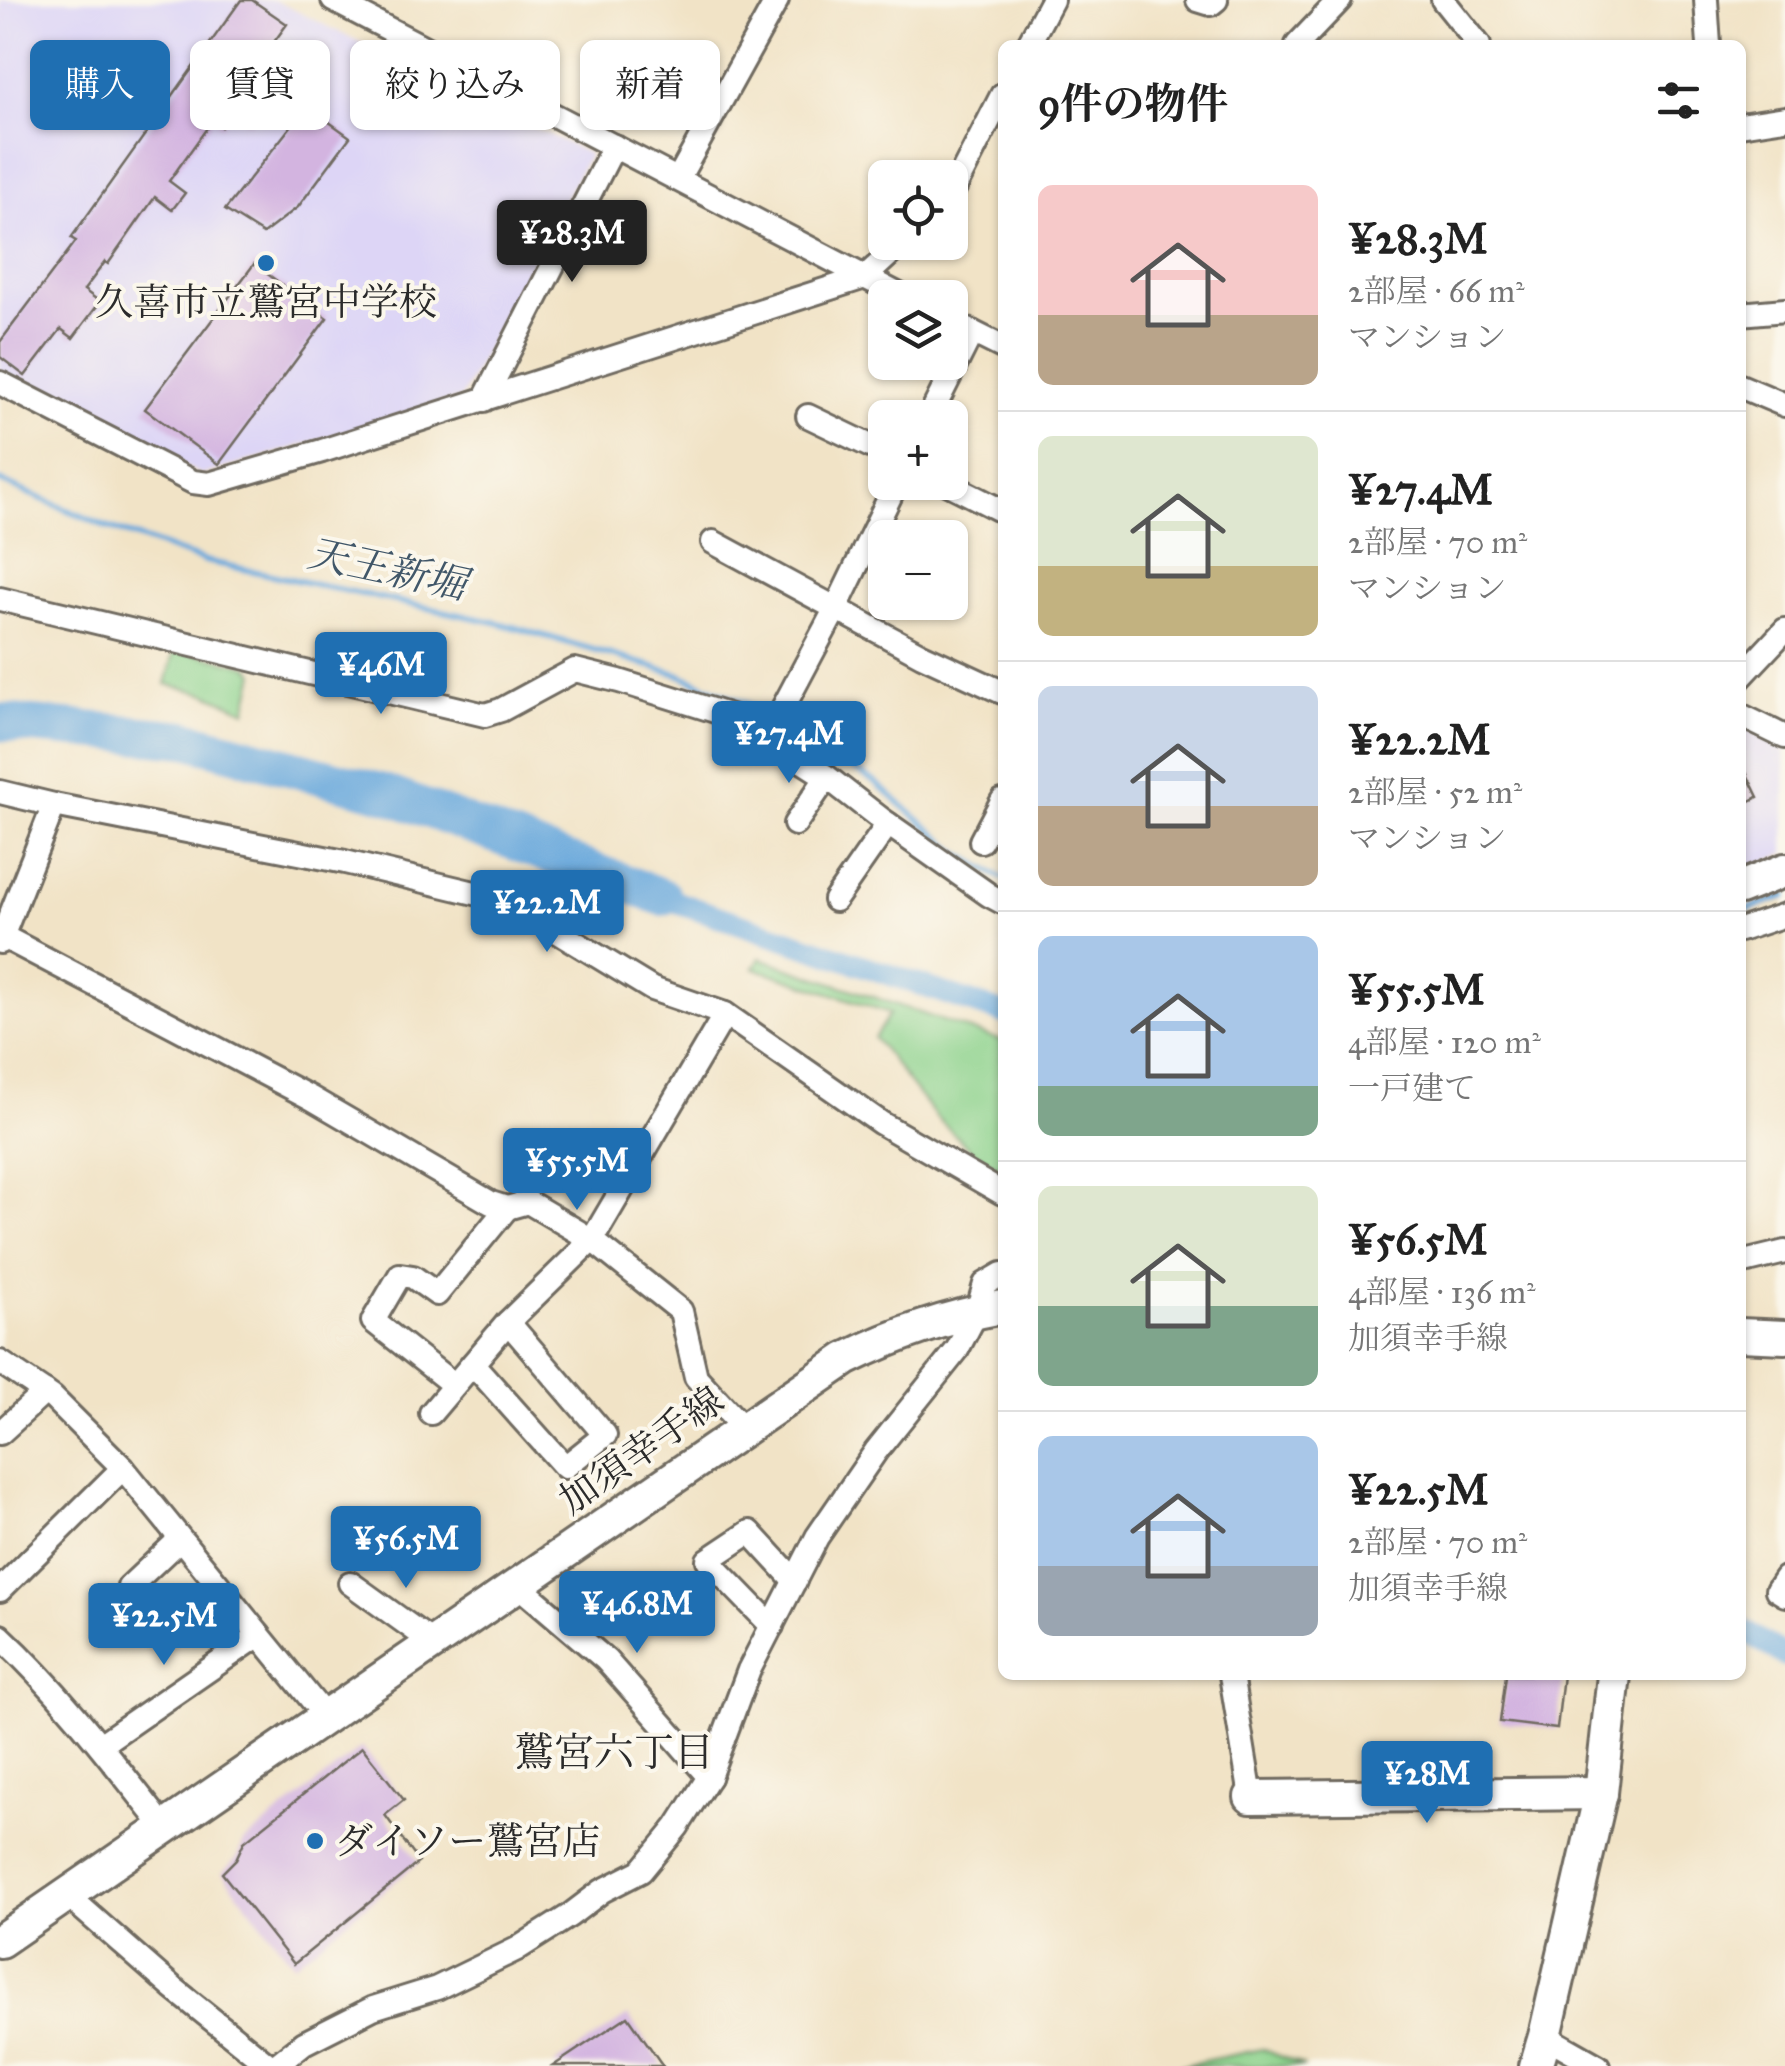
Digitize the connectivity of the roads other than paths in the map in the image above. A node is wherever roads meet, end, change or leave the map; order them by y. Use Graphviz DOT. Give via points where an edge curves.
graph roads {
  1 [pos="333,0"];
  2 [pos="777,0"];
  3 [pos="1052,0"];
  4 [pos="1198,0"];
  5 [pos="1216,0"];
  6 [pos="1340,0"];
  7 [pos="1443,0"];
  8 [pos="1706,0"];
  9 [pos="1031,40"];
  10 [pos="1302,40"];
  11 [pos="1475,40"];
  12 [pos="1710,40"];
  13 [pos="998,103"];
  14 [pos="1785,118"];
  15 [pos="1746,124"];
  16 [pos="614,146"];
  17 [pos="968,161"];
  18 [pos="678,180"];
  19 [pos="883,260"];
  20 [pos="865,277"];
  21 [pos="871,280"];
  22 [pos="1785,310"];
  23 [pos="1746,313"];
  24 [pos="968,330"];
  25 [pos="972,332"];
  26 [pos="998,344"];
  27 [pos="0,383"];
  28 [pos="1746,389"];
  29 [pos="484,400"];
  30 [pos="938,400"];
  31 [pos="1785,406"];
  32 [pos="808,416"];
  33 [pos="868,445"];
  34 [pos="968,493"];
  35 [pos="888,500"];
  36 [pos="998,509"];
  37 [pos="713,542"];
  38 [pos="0,599"];
  39 [pos="836,608"];
  40 [pos="1785,630"];
  41 [pos="1746,672"];
  42 [pos="998,690"];
  43 [pos="1746,718"];
  44 [pos="1785,737"];
  45 [pos="767,738"];
  46 [pos="827,777"];
  47 [pos="0,792"];
  48 [pos="54,805"];
  49 [pos="998,812"];
  50 [pos="794,824"];
  51 [pos="888,824"];
  52 [pos="981,841"];
  53 [pos="1785,870"];
  54 [pos="1746,886"];
  55 [pos="835,900"];
  56 [pos="998,900"];
  57 [pos="1785,915"];
  58 [pos="1746,928"];
  59 [pos="2,940"];
  60 [pos="725,1014"];
  61 [pos="998,1191"];
  62 [pos="507,1208"];
  63 [pos="592,1240"];
  64 [pos="1785,1252"];
  65 [pos="1746,1262"];
  66 [pos="998,1276"];
  67 [pos="990,1310"];
  68 [pos="508,1322"];
  69 [pos="1746,1335"];
  70 [pos="1785,1337"];
  71 [pos="0,1362"];
  72 [pos="472,1364"];
  73 [pos="454,1386"];
  74 [pos="45,1392"];
  75 [pos="431,1413"];
  76 [pos="743,1428"];
  77 [pos="0,1433"];
  78 [pos="123,1468"];
  79 [pos="180,1538"];
  80 [pos="1785,1578"];
  81 [pos="794,1581"];
  82 [pos="350,1583"];
  83 [pos="517,1584"];
  84 [pos="130,1587"];
  85 [pos="0,1590"];
  86 [pos="1785,1595"];
  87 [pos="772,1626"];
  88 [pos="259,1635"];
  89 [pos="0,1636"];
  90 [pos="432,1642"];
  91 [pos="1231,1680"];
  92 [pos="1613,1680"];
  93 [pos="325,1716"];
  94 [pos="100,1745"];
  95 [pos="709,1777"];
  96 [pos="1601,1792"];
  97 [pos="1252,1797"];
  98 [pos="165,1828"];
  99 [pos="66,1895"];
  100 [pos="0,1941"];
  101 [pos="1541,2051"];
  102 [pos="273,2066"];
  103 [pos="1598,2066"];
  1 -- 16 [label="street"];
  2 -- 18 [label="street"];
  3 -- 9 [label="street"];
  4 -- 5 [label="street"];
  6 -- 10 [label="street"];
  7 -- 11 [label="street"];
  8 -- 12 [label="street"];
  13 -- 17 [label="street"];
  14 -- 15 [label="street"];
  16 -- 18 [label="street"];
  16 -- 29 [label="street"];
  18 -- 20 [label="street"];
  19 -- 20 [label="street"];
  20 -- 21 [label="street"];
  20 -- 29 [label="street"];
  22 -- 23 [label="street"];
  24 -- 25 [label="street"];
  25 -- 26 [label="street"];
  25 -- 30 [label="street"];
  27 -- 29 [label="street" via="209,484"];
  28 -- 31 [label="street"];
  32 -- 33 [label="street"];
  34 -- 36 [label="street"];
  35 -- 39 [label="street"];
  37 -- 39 [label="street"];
  38 -- 45 [label="street" via="485,715 584,671 723,713"];
  39 -- 42 [label="street"];
  39 -- 45 [label="street"];
  40 -- 41 [label="street"];
  43 -- 44 [label="street"];
  45 -- 46 [label="street"];
  46 -- 50 [label="street"];
  46 -- 51 [label="street"];
  47 -- 48 [label="street"];
  48 -- 59 [label="street"];
  48 -- 60 [label="street" via="483,894 652,990"];
  49 -- 52 [label="street"];
  51 -- 55 [label="street"];
  51 -- 56 [label="street"];
  53 -- 54 [label="main road"];
  57 -- 58 [label="street"];
  59 -- 62 [label="street" via="311,1098"];
  60 -- 61 [label="street" via="881,1123"];
  60 -- 63 [label="street"];
  62 -- 63 [label="street" via="528,1202"];
  62 -- 73 [label="street" via="436,1294 400,1275 373,1321"];
  63 -- 68 [label="street"];
  63 -- 76 [label="street" via="681,1311 696,1377"];
  64 -- 65 [label="street"];
  66 -- 67 [label="street" via="985,1284"];
  67 -- 76 [label="main road, 加須幸手線" via="884,1340"];
  67 -- 81 [label="street" via="876,1452"];
  68 -- 72 [label="street"];
  68 -- 72 [label="street" via="605,1435 565,1467"];
  69 -- 70 [label="main road"];
  71 -- 74 [label="street"];
  72 -- 73 [label="street"];
  73 -- 75 [label="street"];
  74 -- 77 [label="street"];
  74 -- 78 [label="street"];
  76 -- 83 [label="main road, 加須幸手線"];
  78 -- 79 [label="street"];
  78 -- 85 [label="street"];
  79 -- 84 [label="street"];
  79 -- 88 [label="street"];
  80 -- 86 [label="street" via="1777,1590"];
  81 -- 87 [label="street"];
  81 -- 87 [label="street" via="750,1532 708,1560"];
  82 -- 90 [label="street"];
  83 -- 90 [label="main road, 加須幸手線"];
  83 -- 95 [label="street" via="606,1660"];
  87 -- 95 [label="street"];
  88 -- 93 [label="street"];
  88 -- 94 [label="street"];
  89 -- 94 [label="street"];
  90 -- 93 [label="main road, 加須幸手線"];
  91 -- 97 [label="street"];
  92 -- 96 [label="main road"];
  93 -- 98 [label="main road, 加須幸手線"];
  94 -- 98 [label="street"];
  95 -- 102 [label="street" via="641,1871 517,1950 437,1988 372,2008"];
  96 -- 97 [label="main road"];
  96 -- 101 [label="main road"];
  98 -- 99 [label="main road, 加須幸手線"];
  99 -- 100 [label="main road, 加須幸手線"];
  99 -- 102 [label="street"];
  101 -- 103 [label="street"];
}
